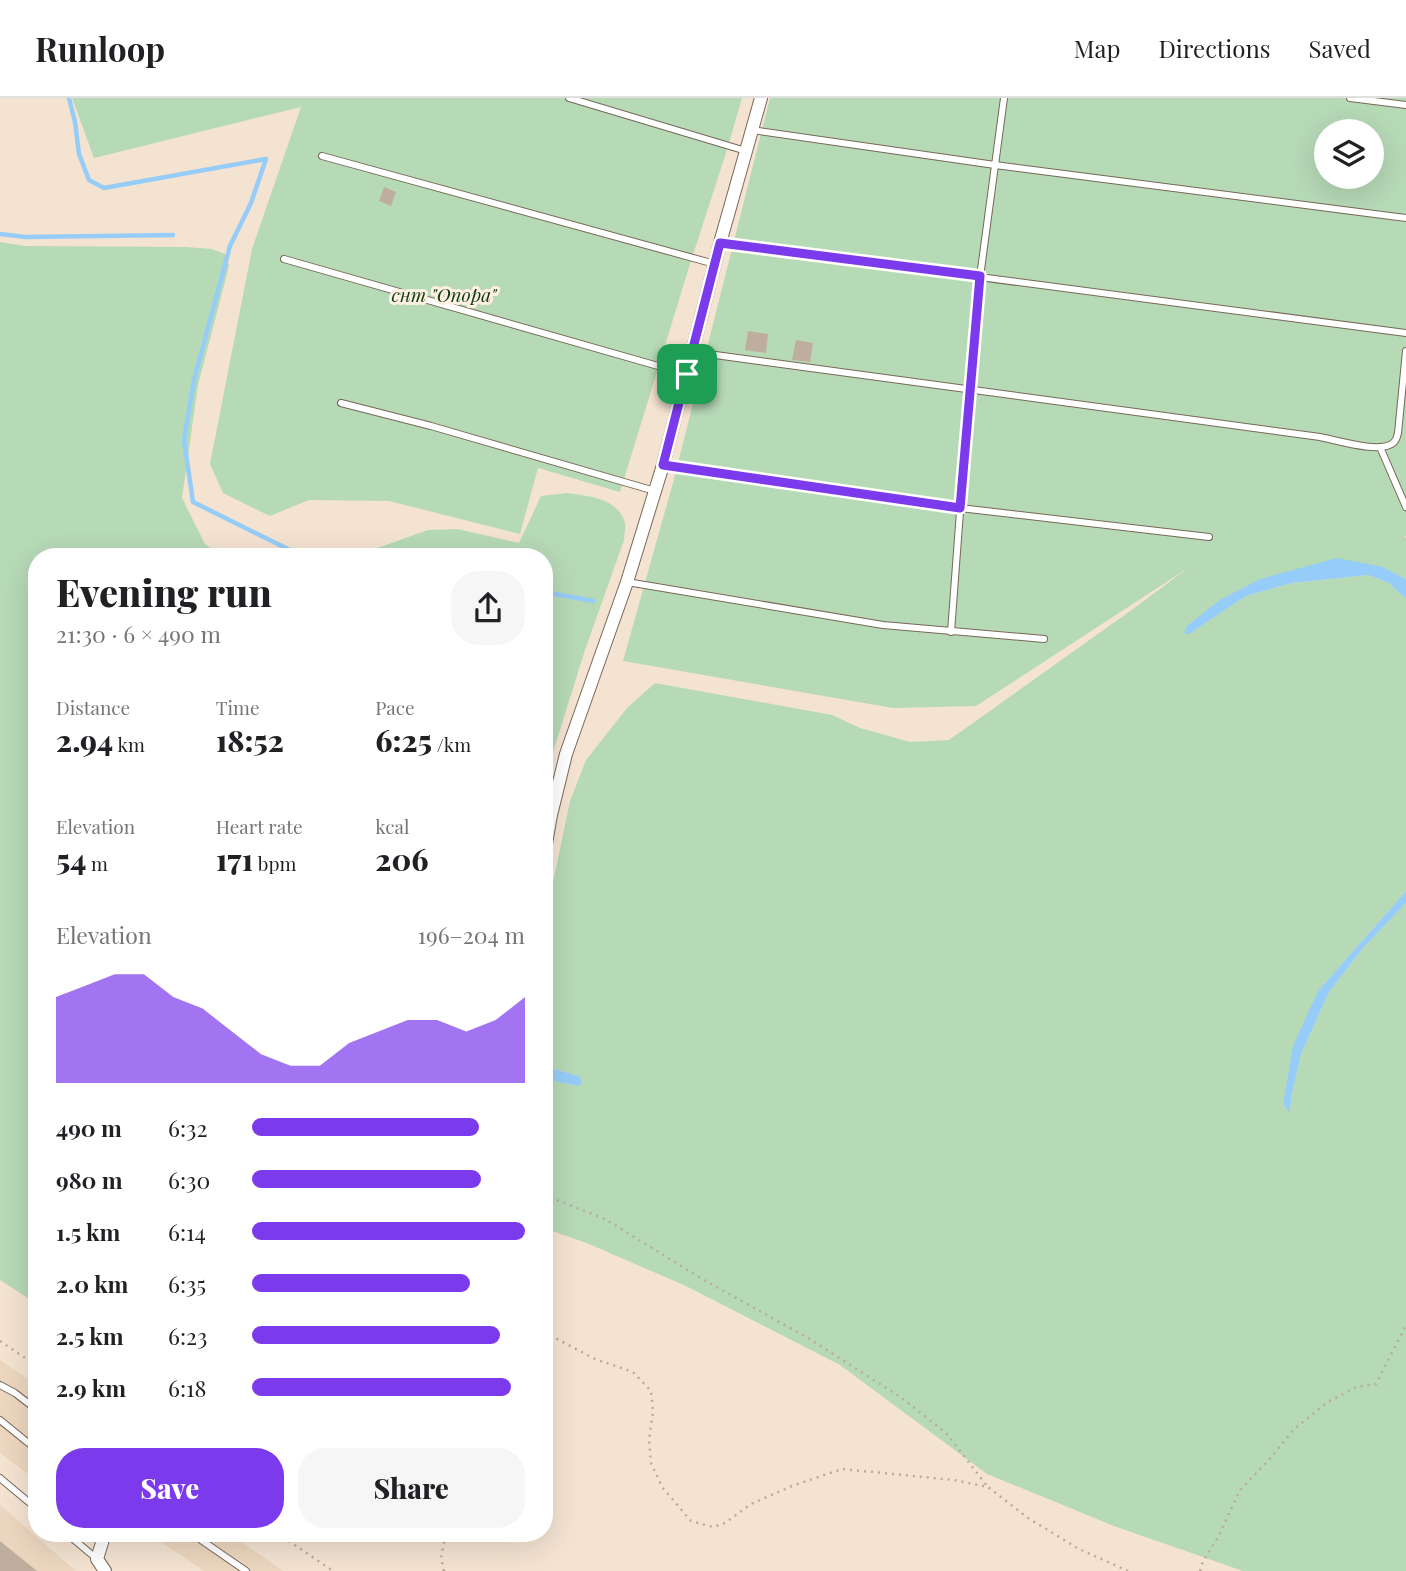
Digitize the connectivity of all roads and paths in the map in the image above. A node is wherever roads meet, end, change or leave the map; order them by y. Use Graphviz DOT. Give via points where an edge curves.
graph roads {
  1 [pos="569,98"];
  2 [pos="761,98"];
  3 [pos="1004,98"];
  4 [pos="1350,98"];
  5 [pos="1406,105"];
  6 [pos="752,130"];
  7 [pos="746,151"];
  8 [pos="322,156"];
  9 [pos="995,165"];
  10 [pos="1406,218"];
  11 [pos="720,243"];
  12 [pos="284,259"];
  13 [pos="715,264"];
  14 [pos="980,276"];
  15 [pos="1406,333"];
  16 [pos="1406,351"];
  17 [pos="693,352"];
  18 [pos="687,374"];
  19 [pos="970,391"];
  20 [pos="341,403"];
  21 [pos="1402,427"];
  22 [pos="1396,440"];
  23 [pos="1406,444"];
  24 [pos="1380,447"];
  25 [pos="663,465"];
  26 [pos="655,491"];
  27 [pos="1406,507"];
  28 [pos="960,508"];
  29 [pos="1209,537"];
  30 [pos="627,582"];
  31 [pos="951,632"];
  32 [pos="1044,639"];
  33 [pos="553,807"];
  34 [pos="553,1199"];
  35 [pos="1406,1325"];
  36 [pos="553,1337"];
  37 [pos="0,1341"];
  38 [pos="28,1360"];
  39 [pos="0,1385"];
  40 [pos="28,1403"];
  41 [pos="0,1420"];
  42 [pos="28,1443"];
  43 [pos="0,1478"];
  44 [pos="988,1487"];
  45 [pos="28,1501"];
  46 [pos="77,1542"];
  47 [pos="102,1542"];
  48 [pos="204,1542"];
  49 [pos="290,1542"];
  50 [pos="444,1542"];
  51 [pos="97,1559"];
  52 [pos="106,1571"];
  53 [pos="246,1571"];
  54 [pos="333,1571"];
  55 [pos="444,1571"];
  56 [pos="1128,1571"];
  57 [pos="1200,1571"];
  1 -- 7 [label="lane"];
  2 -- 6 [label="street"];
  3 -- 9 [label="lane"];
  4 -- 5 [label="lane"];
  6 -- 7 [label="street"];
  6 -- 9 [label="lane"];
  7 -- 11 [label="street"];
  8 -- 13 [label="lane"];
  9 -- 10 [label="lane"];
  9 -- 14 [label="lane"];
  11 -- 13 [label="street"];
  11 -- 14 [label="lane"];
  12 -- 18 [label="lane"];
  13 -- 17 [label="street"];
  14 -- 15 [label="lane"];
  14 -- 19 [label="lane"];
  16 -- 21 [label="lane"];
  17 -- 18 [label="street"];
  17 -- 19 [label="lane"];
  18 -- 25 [label="street"];
  19 -- 24 [label="lane"];
  19 -- 28 [label="lane"];
  20 -- 26 [label="lane"];
  21 -- 22 [label="lane"];
  22 -- 23 [label="lane"];
  22 -- 24 [label="lane"];
  24 -- 27 [label="lane"];
  25 -- 26 [label="street"];
  25 -- 28 [label="lane"];
  26 -- 30 [label="street"];
  28 -- 29 [label="lane"];
  28 -- 31 [label="lane"];
  30 -- 31 [label="lane"];
  30 -- 33 [label="street" via="566,754"];
  31 -- 32 [label="lane"];
  34 -- 44 [label="path" via="604,1219 902,1398 947,1434"];
  35 -- 57 [label="path" via="1376,1384 1356,1387 1328,1402 1294,1429 1240,1490"];
  36 -- 44 [label="path" via="633,1372 651,1391 651,1463 662,1486 691,1521 713,1527 725,1523 751,1504 842,1469"];
  37 -- 38 [label="path"];
  39 -- 40 [label="lane"];
  41 -- 42 [label="lane"];
  43 -- 45 [label="lane"];
  44 -- 56 [label="path" via="1079,1549"];
  46 -- 51 [label="lane"];
  47 -- 51 [label="street"];
  48 -- 53 [label="lane"];
  49 -- 54 [label="path"];
  50 -- 55 [label="path"];
  51 -- 52 [label="street"];
}
